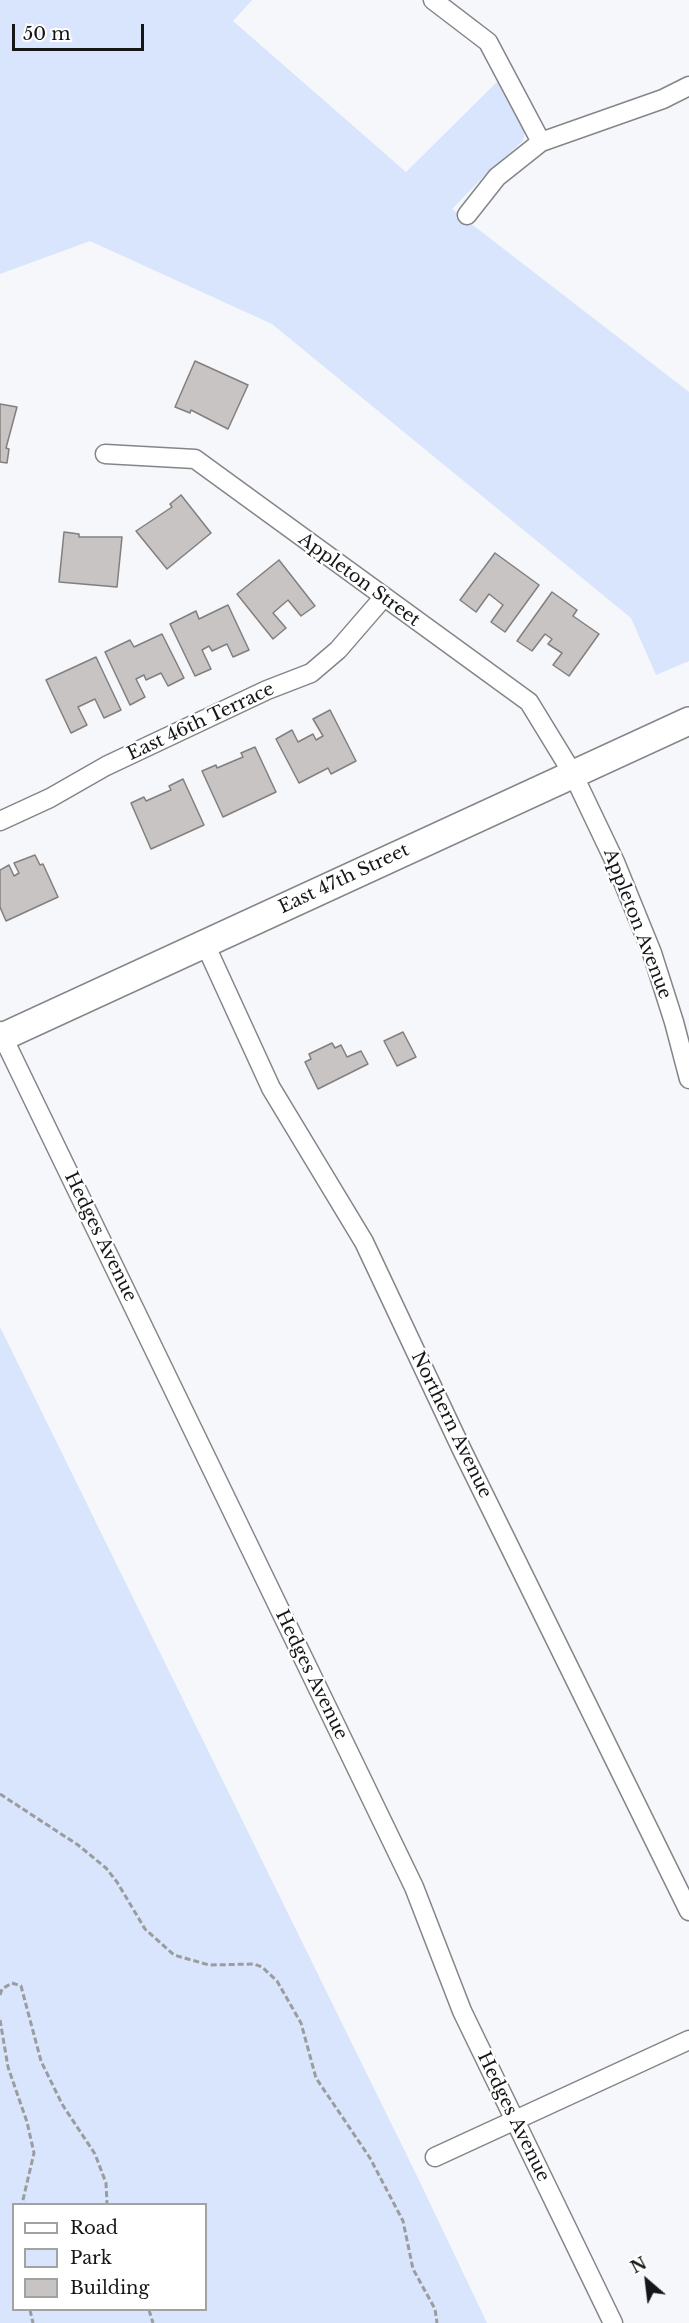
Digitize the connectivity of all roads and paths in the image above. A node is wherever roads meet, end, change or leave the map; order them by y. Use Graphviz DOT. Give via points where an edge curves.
graph roads {
  1 [pos="433,0"];
  2 [pos="689,86"];
  3 [pos="689,94"];
  4 [pos="663,99"];
  5 [pos="541,142"];
  6 [pos="467,215"];
  7 [pos="105,454"];
  8 [pos="383,598"];
  9 [pos="689,721"];
  10 [pos="573,774"];
  11 [pos="0,821"];
  12 [pos="205,944"];
  13 [pos="1,1035"];
  14 [pos="689,1079"];
  15 [pos="0,1794"];
  16 [pos="689,1911"];
  17 [pos="0,1995"];
  18 [pos="0,2020"];
  19 [pos="689,2040"];
  20 [pos="515,2120"];
  21 [pos="435,2157"];
  22 [pos="22,2203"];
  23 [pos="107,2203"];
  24 [pos="437,2323"];
  25 [pos="613,2323"];
  1 -- 5 [label="street" via="488,42"];
  2 -- 4 [label="street"];
  3 -- 4 [label="street"];
  4 -- 5 [label="street"];
  5 -- 6 [label="street" via="497,177"];
  7 -- 8 [label="street, Appleton Street" via="195,459"];
  8 -- 10 [label="street, Appleton Street" via="530,702"];
  8 -- 11 [label="street, East 46th Terrace" via="338,650 311,673 106,766"];
  9 -- 10 [label="main road, East 47th Street"];
  10 -- 12 [label="main road, East 47th Street"];
  10 -- 14 [label="street, Appleton Avenue" via="652,953"];
  12 -- 13 [label="main road, East 47th Street"];
  12 -- 16 [label="street, Northern Avenue" via="271,1088 364,1242"];
  13 -- 20 [label="street, Hedges Avenue" via="414,1887 462,2011"];
  15 -- 24 [label="path" via="106,1868 145,1929 174,1955 209,1965 262,1966 277,1981 301,2023 316,2078 370,2158 403,2221 413,2269 435,2309"];
  17 -- 23 [label="path" via="12,1983 21,1986 41,2061 62,2104 95,2154"];
  18 -- 22 [label="path" via="8,2067 34,2153"];
  19 -- 20 [label="street"];
  20 -- 21 [label="street"];
  20 -- 25 [label="street, Hedges Avenue"];
}
